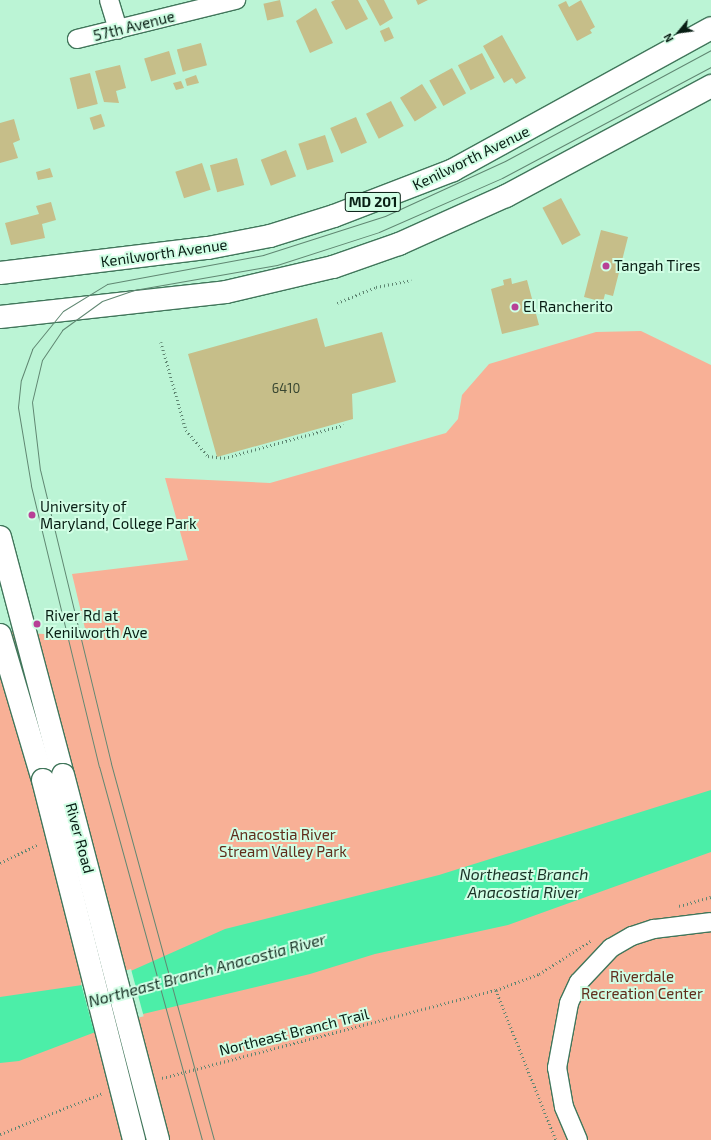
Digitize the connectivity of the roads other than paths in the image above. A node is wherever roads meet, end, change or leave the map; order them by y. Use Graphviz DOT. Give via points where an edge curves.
graph roads {
  1 [pos="109,0"];
  2 [pos="236,0"];
  3 [pos="711,28"];
  4 [pos="118,30"];
  5 [pos="77,39"];
  6 [pos="711,86"];
  7 [pos="0,273"];
  8 [pos="0,317"];
  9 [pos="0,537"];
  10 [pos="0,635"];
  11 [pos="53,778"];
  12 [pos="711,922"];
  13 [pos="134,1140"];
  14 [pos="158,1140"];
  15 [pos="578,1140"];
  1 -- 4 [label="street"];
  2 -- 4 [label="street, 57th Avenue"];
  3 -- 7 [label="main road, Kenilworth Avenue / MD 201" via="453,170 334,216 270,236 208,248"];
  4 -- 5 [label="street, 57th Avenue"];
  6 -- 8 [label="main road" via="506,196 399,244 333,267 226,292"];
  9 -- 11 [label="main road, River Road"];
  10 -- 11 [label="main road, River Road"];
  11 -- 13 [label="main road, River Road, bridge"];
  11 -- 14 [label="main road, River Road, bridge"];
  12 -- 15 [label="street" via="654,929 632,936 598,960 579,982 569,1003 559,1046 557,1068 564,1107"];
}
